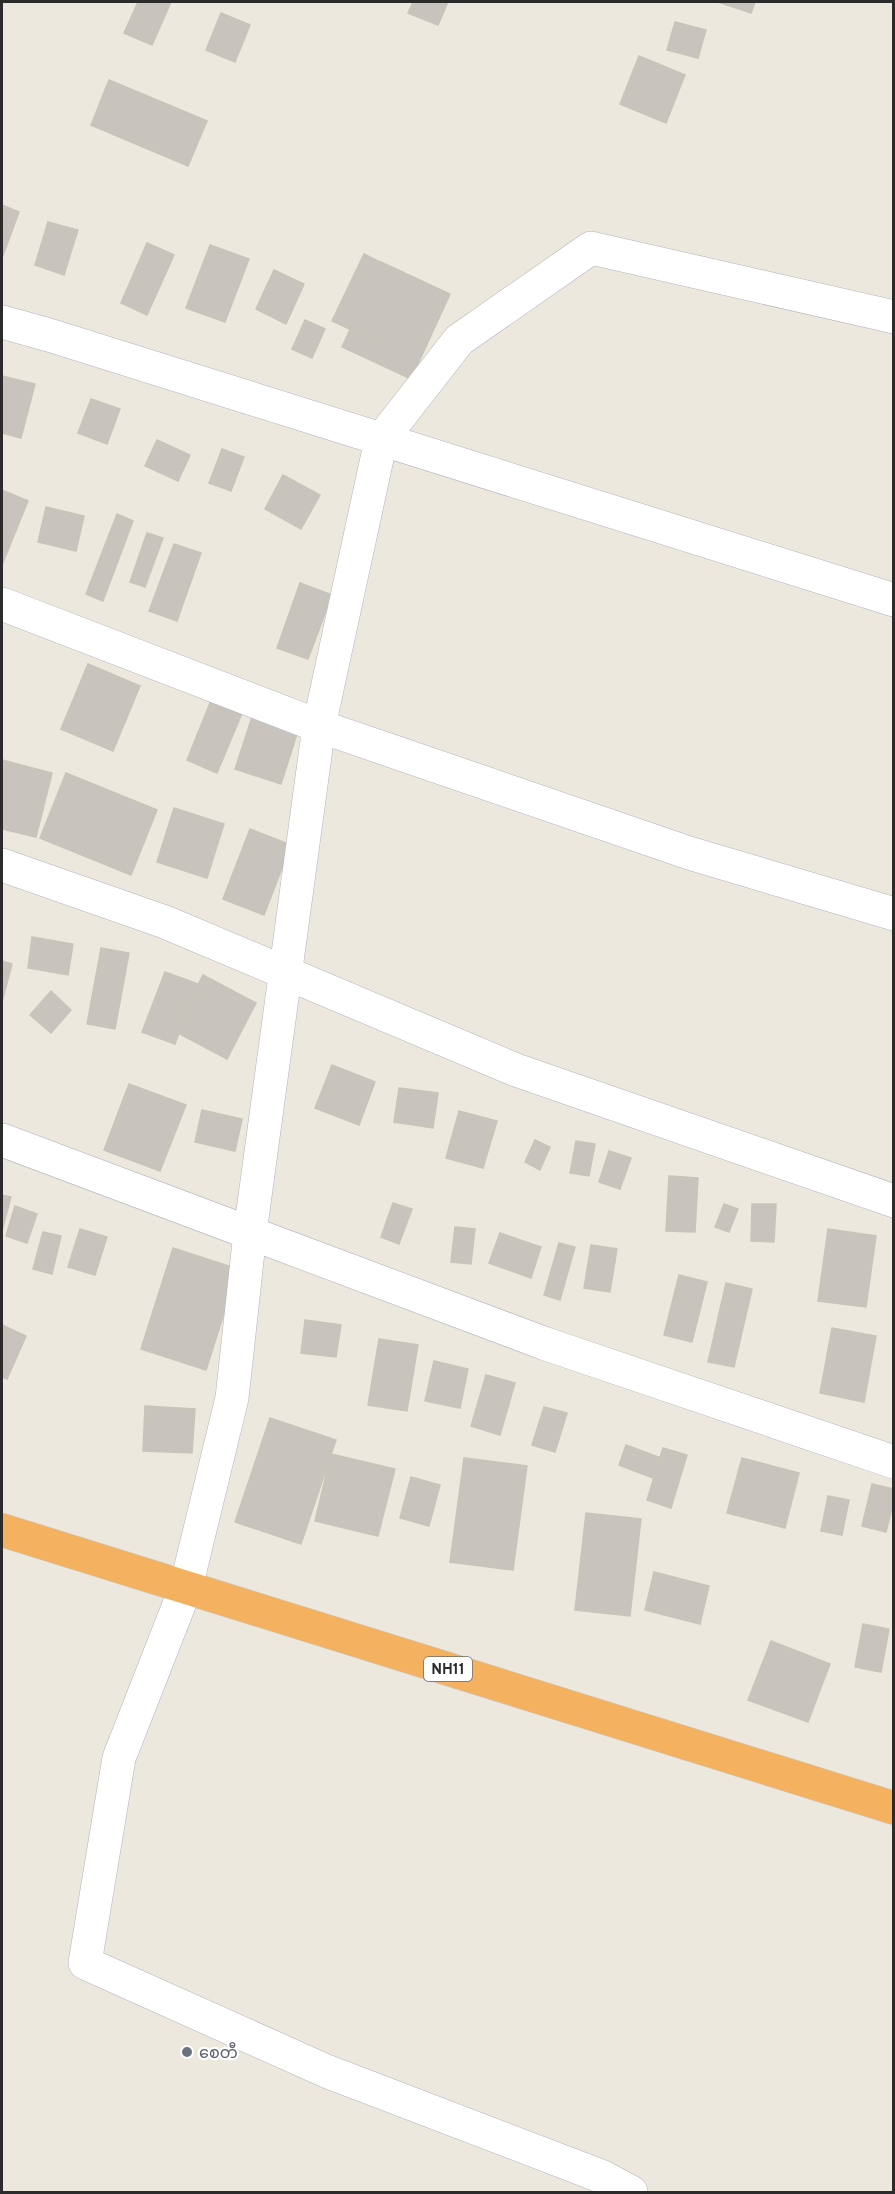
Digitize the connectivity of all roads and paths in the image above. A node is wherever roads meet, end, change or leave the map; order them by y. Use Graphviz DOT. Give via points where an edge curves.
graph roads {
  1 [pos="894,317"];
  2 [pos="2,322"];
  3 [pos="381,440"];
  4 [pos="894,600"];
  5 [pos="2,604"];
  6 [pos="318,726"];
  7 [pos="2,865"];
  8 [pos="894,914"];
  9 [pos="286,973"];
  10 [pos="2,1140"];
  11 [pos="894,1201"];
  12 [pos="250,1233"];
  13 [pos="894,1462"];
  14 [pos="2,1530"];
  15 [pos="186,1587"];
  16 [pos="894,1808"];
  17 [pos="631,2193"];
  1 -- 3 [label="street" via="591,248 459,340"];
  2 -- 3 [label="street"];
  3 -- 4 [label="street"];
  3 -- 6 [label="street"];
  5 -- 6 [label="street"];
  6 -- 8 [label="street" via="689,853"];
  6 -- 9 [label="street"];
  7 -- 9 [label="street" via="165,922"];
  9 -- 11 [label="street" via="516,1070"];
  9 -- 12 [label="street"];
  10 -- 12 [label="street"];
  12 -- 13 [label="street" via="546,1344"];
  12 -- 15 [label="street" via="232,1398"];
  14 -- 15 [label="highway, NH11"];
  15 -- 16 [label="highway, NH11"];
  15 -- 17 [label="street" via="119,1758 85,1963 326,2071 603,2177"];
}
